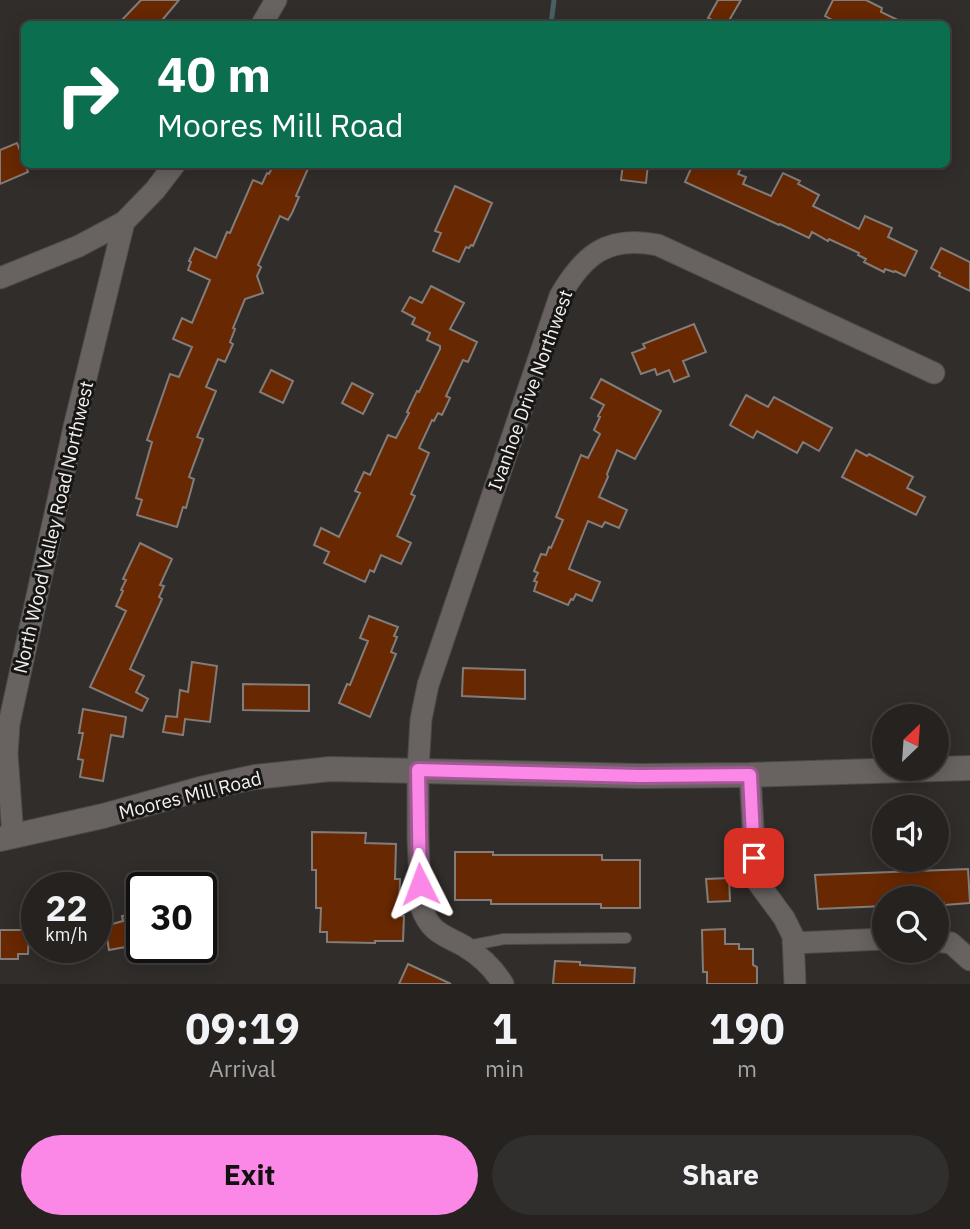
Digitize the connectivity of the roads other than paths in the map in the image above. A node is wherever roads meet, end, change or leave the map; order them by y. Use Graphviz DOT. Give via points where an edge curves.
graph roads {
  1 [pos="276,0"];
  2 [pos="264,21"];
  3 [pos="172,168"];
  4 [pos="124,222"];
  5 [pos="0,278"];
  6 [pos="934,373"];
  7 [pos="970,768"];
  8 [pos="418,770"];
  9 [pos="750,775"];
  10 [pos="7,837"];
  11 [pos="625,938"];
  12 [pos="872,940"];
  13 [pos="793,943"];
  14 [pos="949,943"];
  15 [pos="464,946"];
  16 [pos="970,960"];
  17 [pos="503,984"];
  18 [pos="795,984"];
  1 -- 2 [label="street"];
  3 -- 4 [label="street"];
  4 -- 5 [label="street"];
  4 -- 10 [label="street, North Wood Valley Road Northwest" via="9,724"];
  6 -- 8 [label="street, Ivanhoe Drive Northwest" via="659,245 621,242 589,258 560,296 428,685"];
  7 -- 9 [label="street, Moores Mill Road"];
  8 -- 9 [label="street, Moores Mill Road"];
  8 -- 10 [label="street, Moores Mill Road" via="330,769 255,777"];
  8 -- 15 [label="street, Ivanhoe Drive Northwest" via="421,907 435,931"];
  9 -- 13 [label="street" via="755,880 784,918"];
  11 -- 15 [label="lane" via="504,939"];
  12 -- 13 [label="street"];
  13 -- 18 [label="street"];
  14 -- 16 [label="street"];
  15 -- 17 [label="street, Ivanhoe Drive Northwest"];
}
